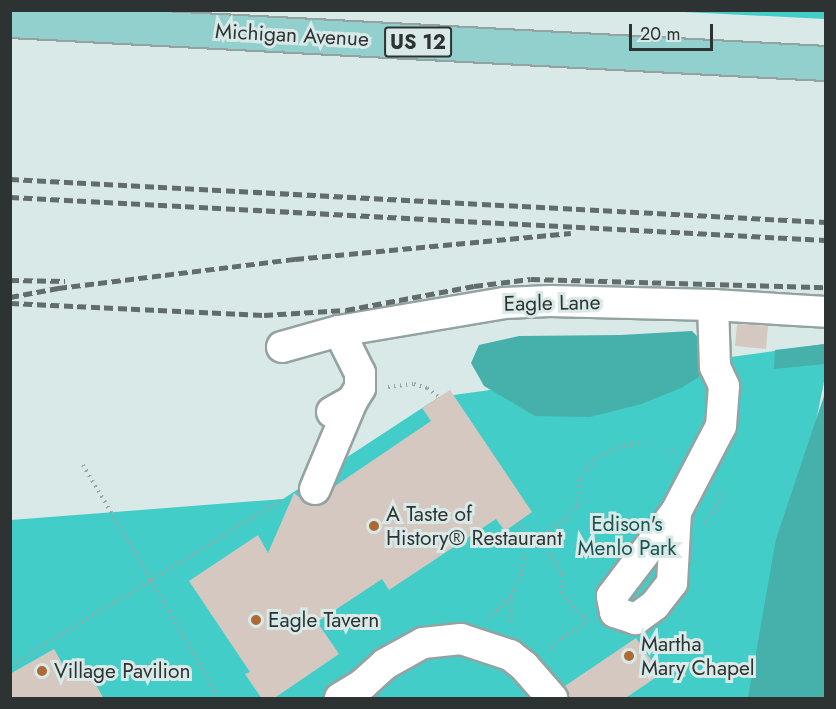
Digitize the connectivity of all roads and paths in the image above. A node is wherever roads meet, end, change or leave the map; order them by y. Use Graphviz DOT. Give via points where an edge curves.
graph roads {
  1 [pos="10,20"];
  2 [pos="825,63"];
  3 [pos="713,305"];
  4 [pos="825,312"];
  5 [pos="339,331"];
  6 [pos="282,347"];
  7 [pos="439,397"];
  8 [pos="348,400"];
  9 [pos="83,465"];
  10 [pos="315,489"];
  11 [pos="283,499"];
  12 [pos="676,512"];
  13 [pos="518,522"];
  14 [pos="527,535"];
  15 [pos="151,580"];
  16 [pos="461,639"];
  17 [pos="10,666"];
  18 [pos="524,666"];
  19 [pos="216,699"];
  20 [pos="340,699"];
  21 [pos="552,699"];
  1 -- 2 [label="main road, Michigan Avenue / US 12"];
  3 -- 4 [label="street, Eagle Lane"];
  3 -- 5 [label="street, Eagle Lane" via="504,303"];
  3 -- 12 [label="street" via="715,367 724,386 721,426"];
  5 -- 6 [label="street, Eagle Lane"];
  5 -- 8 [label="street" via="360,373"];
  7 -- 8 [label="path" via="427,387 414,384"];
  8 -- 10 [label="street"];
  9 -- 15 [label="path"];
  11 -- 15 [label="path"];
  13 -- 14 [label="path"];
  14 -- 16 [label="path" via="522,572 511,597"];
  14 -- 18 [label="path" via="537,537 552,557 562,574 561,592 586,617 584,626"];
  15 -- 17 [label="path"];
  15 -- 19 [label="path"];
  16 -- 18 [label="street" via="510,656"];
  16 -- 20 [label="street" via="423,643 385,664"];
  18 -- 21 [label="street"];
}
